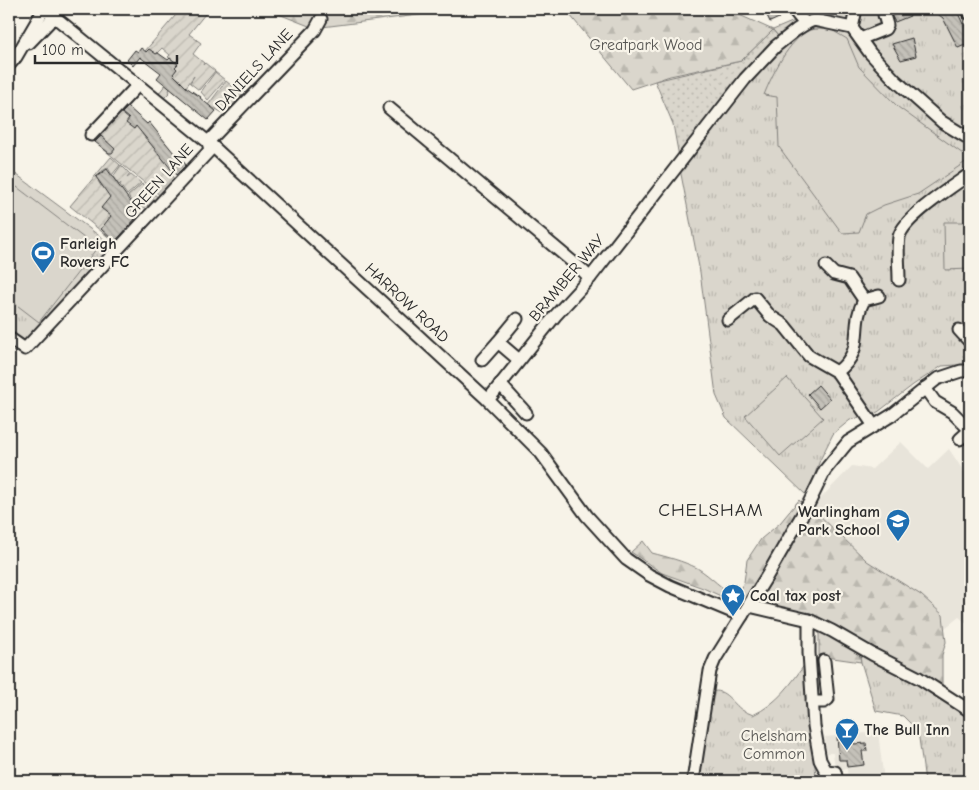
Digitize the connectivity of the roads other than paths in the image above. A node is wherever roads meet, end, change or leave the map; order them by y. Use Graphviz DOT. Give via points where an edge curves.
graph roads {
  1 [pos="45,9"];
  2 [pos="793,9"];
  3 [pos="856,9"];
  4 [pos="968,9"];
  5 [pos="970,14"];
  6 [pos="884,15"];
  7 [pos="55,16"];
  8 [pos="321,19"];
  9 [pos="807,23"];
  10 [pos="852,28"];
  11 [pos="860,40"];
  12 [pos="12,61"];
  13 [pos="138,85"];
  14 [pos="389,108"];
  15 [pos="92,134"];
  16 [pos="970,138"];
  17 [pos="208,142"];
  18 [pos="970,174"];
  19 [pos="826,266"];
  20 [pos="590,278"];
  21 [pos="899,280"];
  22 [pos="879,296"];
  23 [pos="864,300"];
  24 [pos="517,319"];
  25 [pos="728,320"];
  26 [pos="959,330"];
  27 [pos="9,338"];
  28 [pos="498,342"];
  29 [pos="970,342"];
  30 [pos="482,360"];
  31 [pos="519,360"];
  32 [pos="970,371"];
  33 [pos="837,372"];
  34 [pos="500,384"];
  35 [pos="925,388"];
  36 [pos="488,400"];
  37 [pos="526,413"];
  38 [pos="874,426"];
  39 [pos="970,430"];
  40 [pos="960,439"];
  41 [pos="749,606"];
  42 [pos="742,616"];
  43 [pos="809,620"];
  44 [pos="824,661"];
  45 [pos="812,702"];
  46 [pos="970,711"];
  47 [pos="826,776"];
  48 [pos="693,781"];
  49 [pos="837,781"];
  1 -- 7 [label="street, HARROW ROAD"];
  1 -- 12 [label="street"];
  2 -- 9 [label="street"];
  3 -- 10 [label="street"];
  4 -- 5 [label="street"];
  6 -- 11 [label="street" via="885,29"];
  7 -- 12 [label="street"];
  7 -- 13 [label="street, HARROW ROAD"];
  8 -- 17 [label="street, DANIELS LANE"];
  9 -- 10 [label="street" via="814,20"];
  9 -- 20 [label="street, BRAMBER WAY" via="789,35 745,79"];
  10 -- 11 [label="street"];
  11 -- 16 [label="street" via="895,80 942,122"];
  13 -- 15 [label="street"];
  13 -- 17 [label="street, HARROW ROAD"];
  14 -- 20 [label="street"];
  17 -- 27 [label="street, GREEN LANE" via="210,150 25,349"];
  17 -- 36 [label="street, HARROW ROAD"];
  18 -- 21 [label="street" via="903,227 898,247"];
  19 -- 23 [label="street" via="834,274 849,278"];
  20 -- 31 [label="street, BRAMBER WAY"];
  22 -- 23 [label="street"];
  23 -- 33 [label="street" via="860,307 854,352"];
  24 -- 28 [label="street"];
  25 -- 33 [label="street" via="754,298 770,316 784,325 809,356"];
  26 -- 29 [label="street"];
  28 -- 30 [label="street"];
  28 -- 31 [label="street"];
  31 -- 34 [label="street, BRAMBER WAY"];
  32 -- 35 [label="street" via="937,379"];
  33 -- 38 [label="street"];
  34 -- 36 [label="street, BRAMBER WAY"];
  34 -- 37 [label="street"];
  35 -- 38 [label="street"];
  35 -- 39 [label="street" via="935,402 952,412"];
  36 -- 42 [label="street, HARROW ROAD" via="541,454 587,516 626,558 649,576"];
  38 -- 41 [label="street" via="848,442 826,470"];
  39 -- 40 [label="street"];
  41 -- 42 [label="street"];
  41 -- 43 [label="street"];
  42 -- 48 [label="street" via="710,671"];
  43 -- 45 [label="street"];
  43 -- 46 [label="street" via="919,678"];
  44 -- 45 [label="street" via="828,698 824,702"];
  45 -- 47 [label="street" via="820,760"];
  47 -- 49 [label="street" via="835,772"];
}
